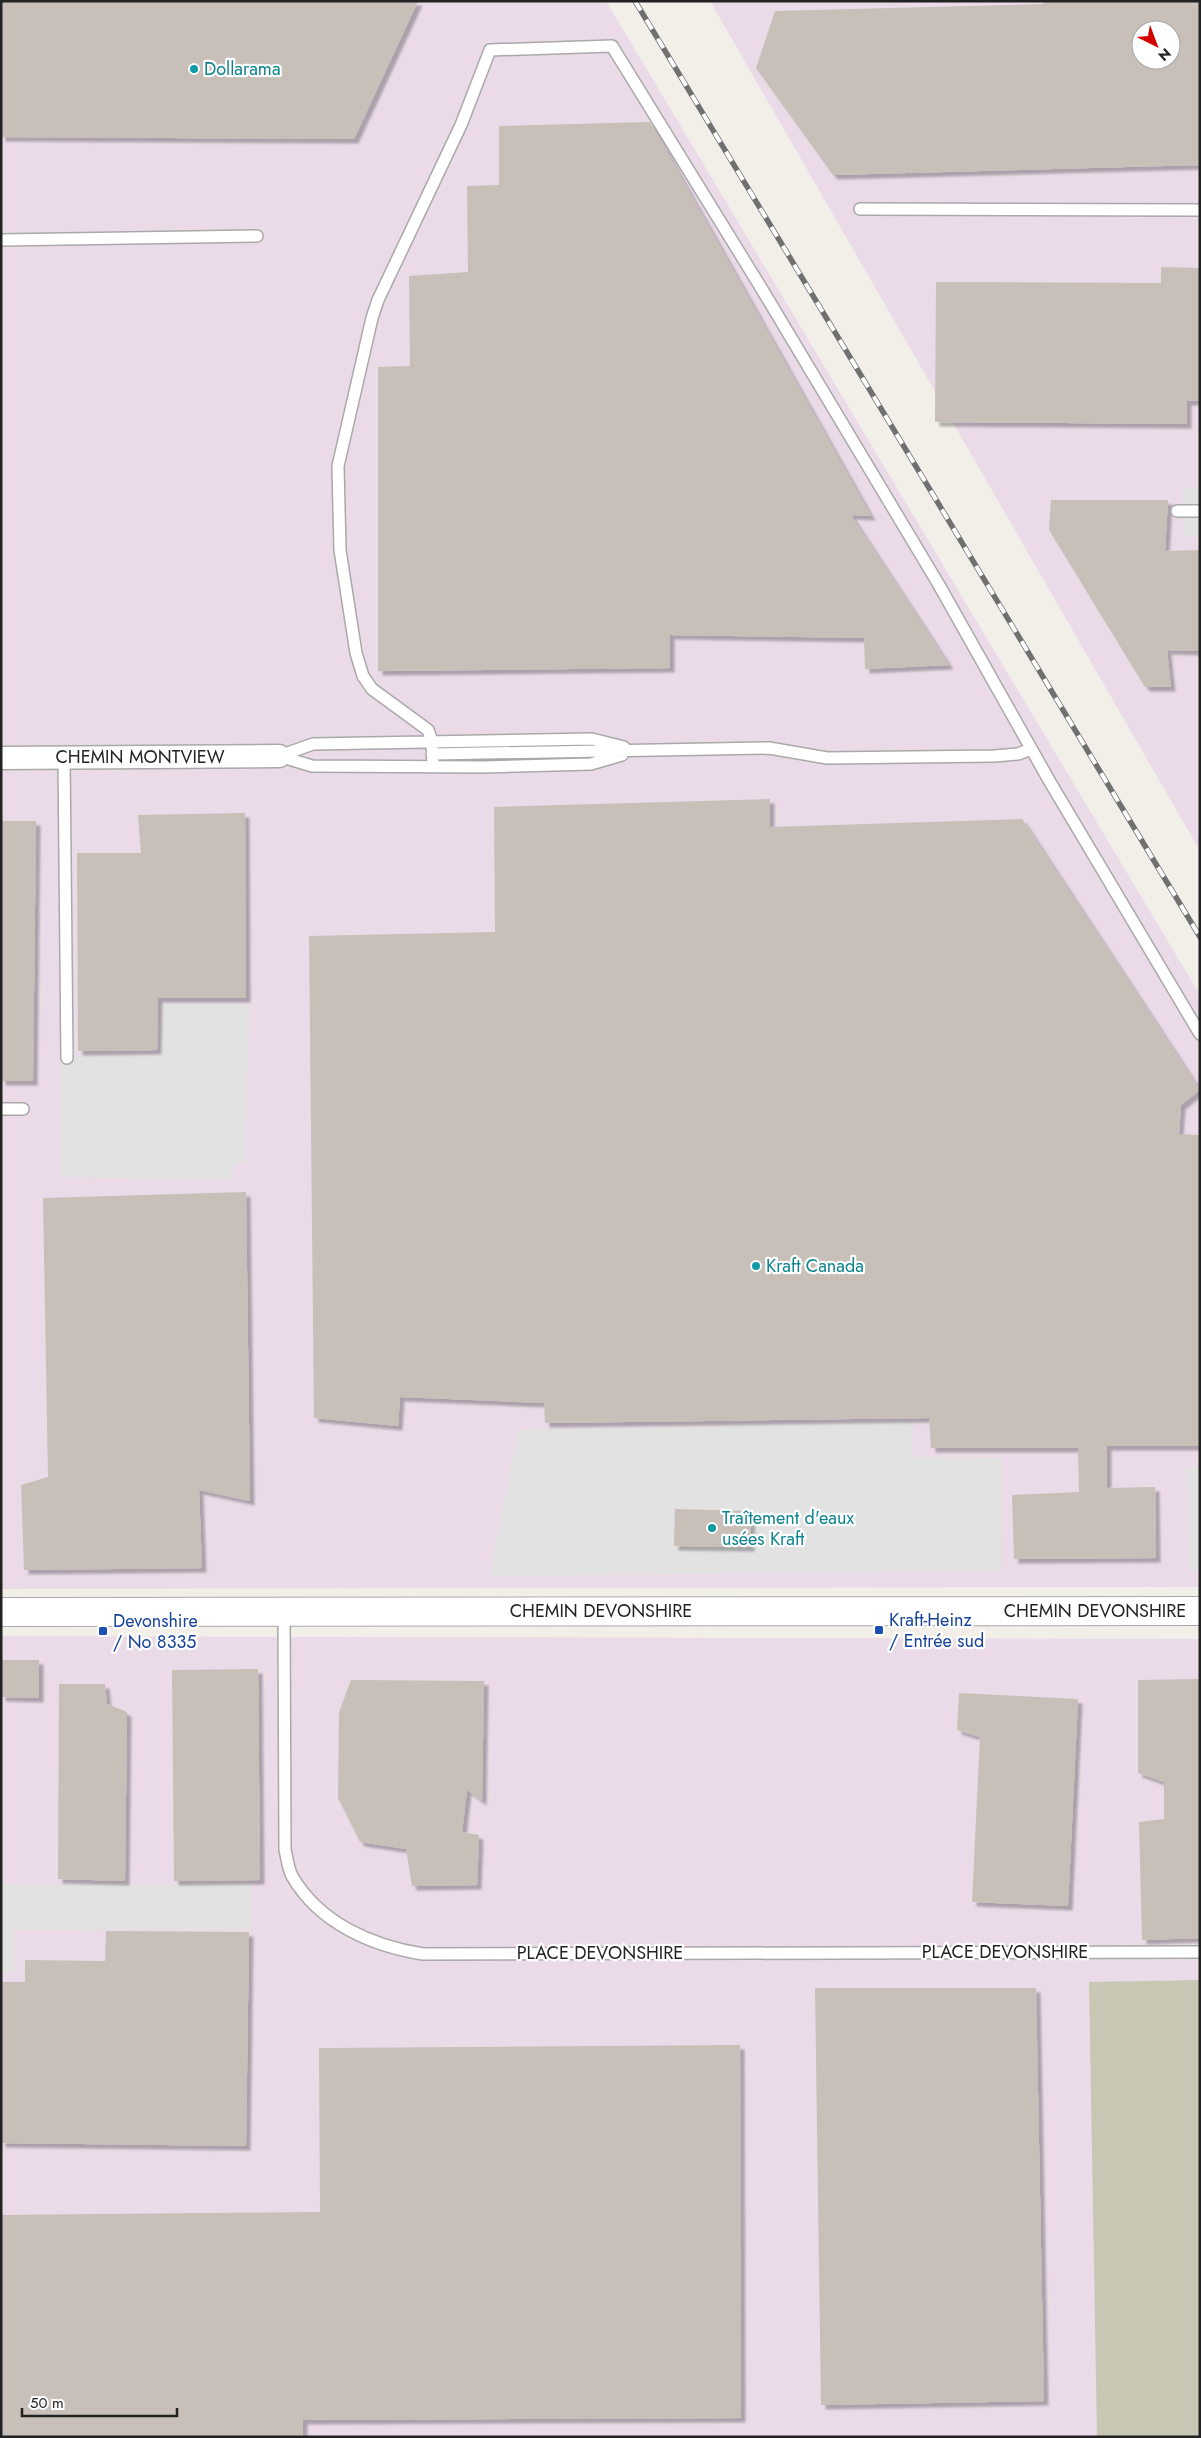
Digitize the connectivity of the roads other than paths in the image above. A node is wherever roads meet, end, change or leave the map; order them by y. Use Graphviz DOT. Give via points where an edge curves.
graph roads {
  1 [pos="860,209"];
  2 [pos="1200,210"];
  3 [pos="258,236"];
  4 [pos="1,240"];
  5 [pos="1177,511"];
  6 [pos="1200,511"];
  7 [pos="432,741"];
  8 [pos="1031,748"];
  9 [pos="639,751"];
  10 [pos="279,756"];
  11 [pos="64,757"];
  12 [pos="1,758"];
  13 [pos="432,760"];
  14 [pos="1200,1034"];
  15 [pos="68,1058"];
  16 [pos="1,1109"];
  17 [pos="23,1109"];
  18 [pos="1200,1611"];
  19 [pos="1,1612"];
  20 [pos="284,1612"];
  21 [pos="1200,1952"];
  1 -- 2 [label="lane"];
  3 -- 4 [label="lane"];
  5 -- 6 [label="lane"];
  7 -- 8 [label="lane" via="422,724 372,689 363,676 356,653 340,550 338,466 372,318 469,108 490,50 612,46 940,585"];
  7 -- 9 [label="lane" via="592,739"];
  7 -- 10 [label="lane" via="313,744"];
  7 -- 13 [label="lane"];
  8 -- 9 [label="lane" via="1018,754 994,756 827,758 770,748"];
  8 -- 14 [label="lane"];
  9 -- 13 [label="lane" via="591,764"];
  10 -- 11 [label="street, CHEMIN MONTVIEW"];
  10 -- 13 [label="lane" via="312,766"];
  11 -- 12 [label="street, CHEMIN MONTVIEW"];
  11 -- 15 [label="lane"];
  16 -- 17 [label="lane"];
  18 -- 20 [label="street, CHEMIN DEVONSHIRE"];
  19 -- 20 [label="street, CHEMIN DEVONSHIRE"];
  20 -- 21 [label="lane, PLACE DEVONSHIRE" via="285,1850 292,1874 305,1894 345,1929 368,1940 395,1950 423,1954"];
}
